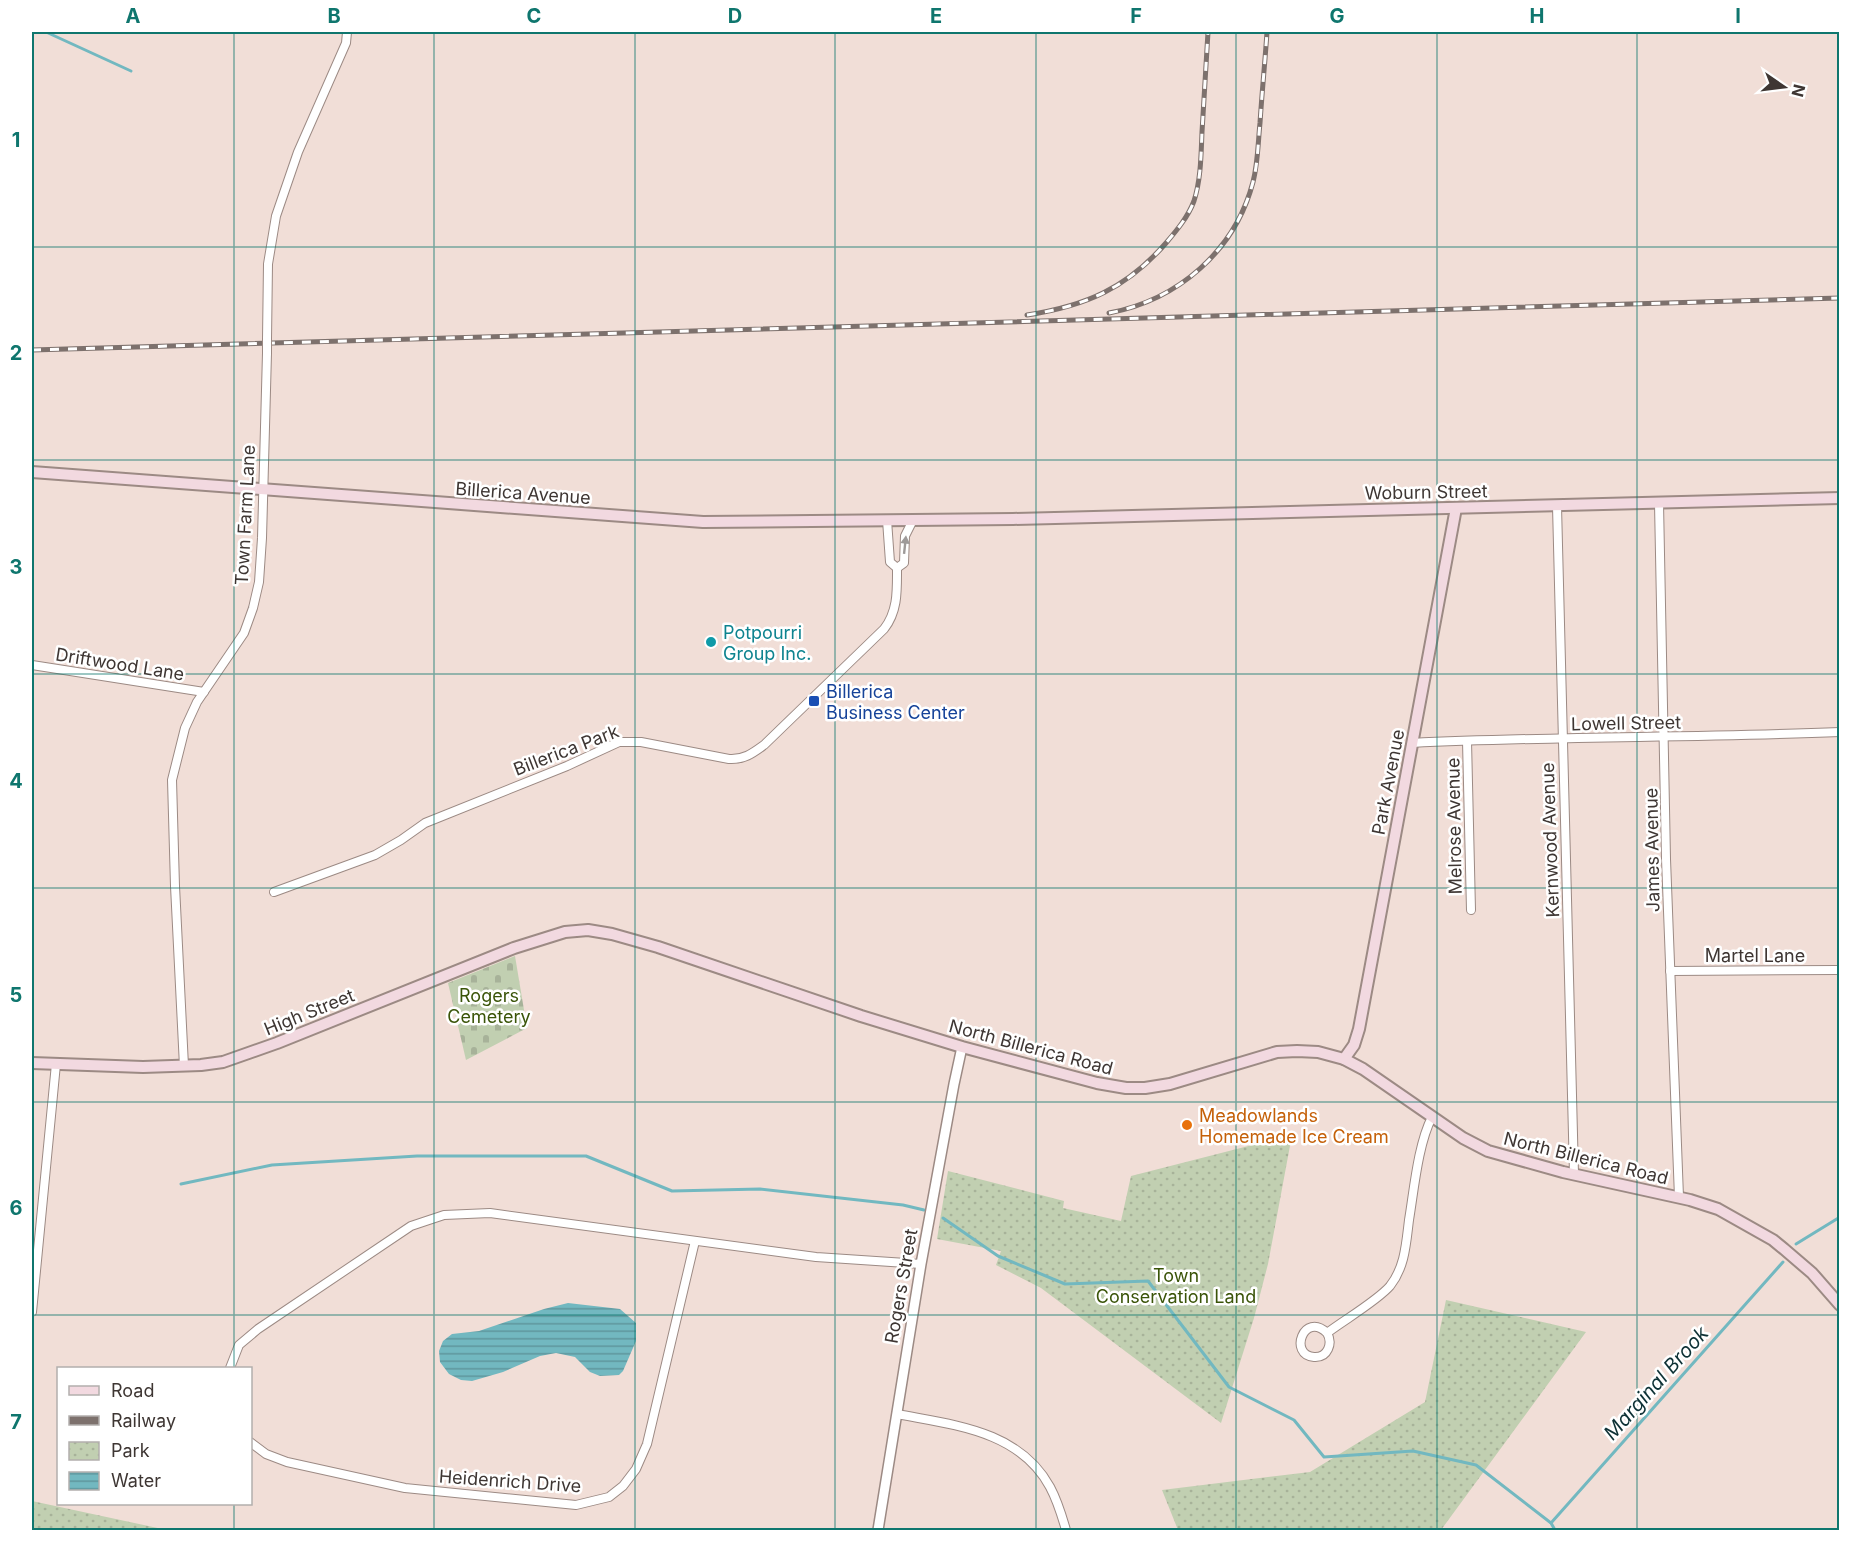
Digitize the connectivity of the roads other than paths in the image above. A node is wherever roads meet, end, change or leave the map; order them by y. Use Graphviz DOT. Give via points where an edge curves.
graph roads {
  1 [pos="347,32"];
  2 [pos="32,472"];
  3 [pos="264,490"];
  4 [pos="1839,498"];
  5 [pos="1659,503"];
  6 [pos="1557,506"];
  7 [pos="1456,508"];
  8 [pos="1013,519"];
  9 [pos="887,520"];
  10 [pos="913,520"];
  11 [pos="897,568"];
  12 [pos="32,666"];
  13 [pos="204,692"];
  14 [pos="1839,732"];
  15 [pos="1665,738"];
  16 [pos="1562,739"];
  17 [pos="1467,741"];
  18 [pos="1412,743"];
  19 [pos="274,892"];
  20 [pos="1471,910"];
  21 [pos="588,930"];
  22 [pos="1670,970"];
  23 [pos="1839,970"];
  24 [pos="962,1047"];
  25 [pos="1344,1059"];
  26 [pos="32,1063"];
  27 [pos="56,1064"];
  28 [pos="184,1066"];
  29 [pos="1432,1117"];
  30 [pos="1574,1174"];
  31 [pos="1678,1197"];
  32 [pos="695,1241"];
  33 [pos="921,1264"];
  34 [pos="1839,1305"];
  35 [pos="32,1312"];
  36 [pos="1327,1333"];
  37 [pos="230,1367"];
  38 [pos="897,1414"];
  39 [pos="252,1444"];
  40 [pos="878,1530"];
  41 [pos="1066,1530"];
  1 -- 3 [label="street, Town Farm Lane, bridge" via="346,43 298,152 276,216 268,264"];
  2 -- 3 [label="main road, Billerica Avenue"];
  3 -- 9 [label="main road, Billerica Avenue" via="703,522"];
  3 -- 13 [label="street, Town Farm Lane" via="254,608 244,633"];
  4 -- 5 [label="main road, Woburn Street"];
  5 -- 6 [label="main road, Woburn Street"];
  5 -- 15 [label="street, James Avenue"];
  6 -- 7 [label="main road, Woburn Street"];
  6 -- 16 [label="street, Kernwood Avenue"];
  7 -- 8 [label="main road, Woburn Street"];
  7 -- 18 [label="main road, Park Avenue"];
  8 -- 10 [label="main road, Billerica Avenue"];
  9 -- 10 [label="main road, Billerica Avenue"];
  9 -- 11 [label="street, Billerica Park" via="890,562"];
  11 -- 10 [label="street, Billerica Park, one-way" via="904,563 905,536"];
  11 -- 19 [label="street, Billerica Park" via="897,601 884,629 753,753 738,759 642,742 619,742 425,823 375,855"];
  12 -- 13 [label="street, Driftwood Lane"];
  13 -- 28 [label="street, Town Farm Lane" via="185,728 172,780"];
  14 -- 15 [label="street, Lowell Street"];
  15 -- 16 [label="street, Lowell Street"];
  15 -- 22 [label="street, James Avenue"];
  16 -- 17 [label="street, Lowell Street"];
  16 -- 30 [label="street, Kernwood Avenue"];
  17 -- 18 [label="street, Lowell Street"];
  17 -- 20 [label="street, Melrose Avenue"];
  18 -- 25 [label="main road, Park Avenue" via="1359,1029"];
  21 -- 24 [label="main road, North Billerica Road" via="658,947"];
  21 -- 28 [label="main road, High Street" via="565,932 514,948 223,1062"];
  22 -- 23 [label="street, Martel Lane"];
  22 -- 31 [label="street, James Avenue"];
  24 -- 25 [label="main road, North Billerica Road" via="1126,1088 1170,1084 1277,1052 1318,1052"];
  24 -- 33 [label="street, Rogers Street"];
  25 -- 29 [label="main road, North Billerica Road"];
  26 -- 27 [label="main road, High Street"];
  27 -- 28 [label="main road, High Street"];
  27 -- 35 [label="street"];
  29 -- 30 [label="main road, North Billerica Road" via="1488,1151"];
  29 -- 36 [label="street" via="1421,1148 1405,1254 1398,1274 1381,1294"];
  30 -- 31 [label="main road, North Billerica Road"];
  31 -- 34 [label="main road, North Billerica Road" via="1718,1209 1773,1240 1812,1274"];
  32 -- 33 [label="street" via="816,1257"];
  32 -- 37 [label="street" via="490,1213 444,1215 411,1226 258,1329 239,1345"];
  32 -- 39 [label="street, Heidenrich Drive" via="647,1444 636,1469 609,1497 576,1505 405,1488 287,1462"];
  33 -- 38 [label="street, Rogers Street"];
  38 -- 40 [label="street, Rogers Street"];
  38 -- 41 [label="street" via="964,1427 1010,1445 1049,1486"];
}
